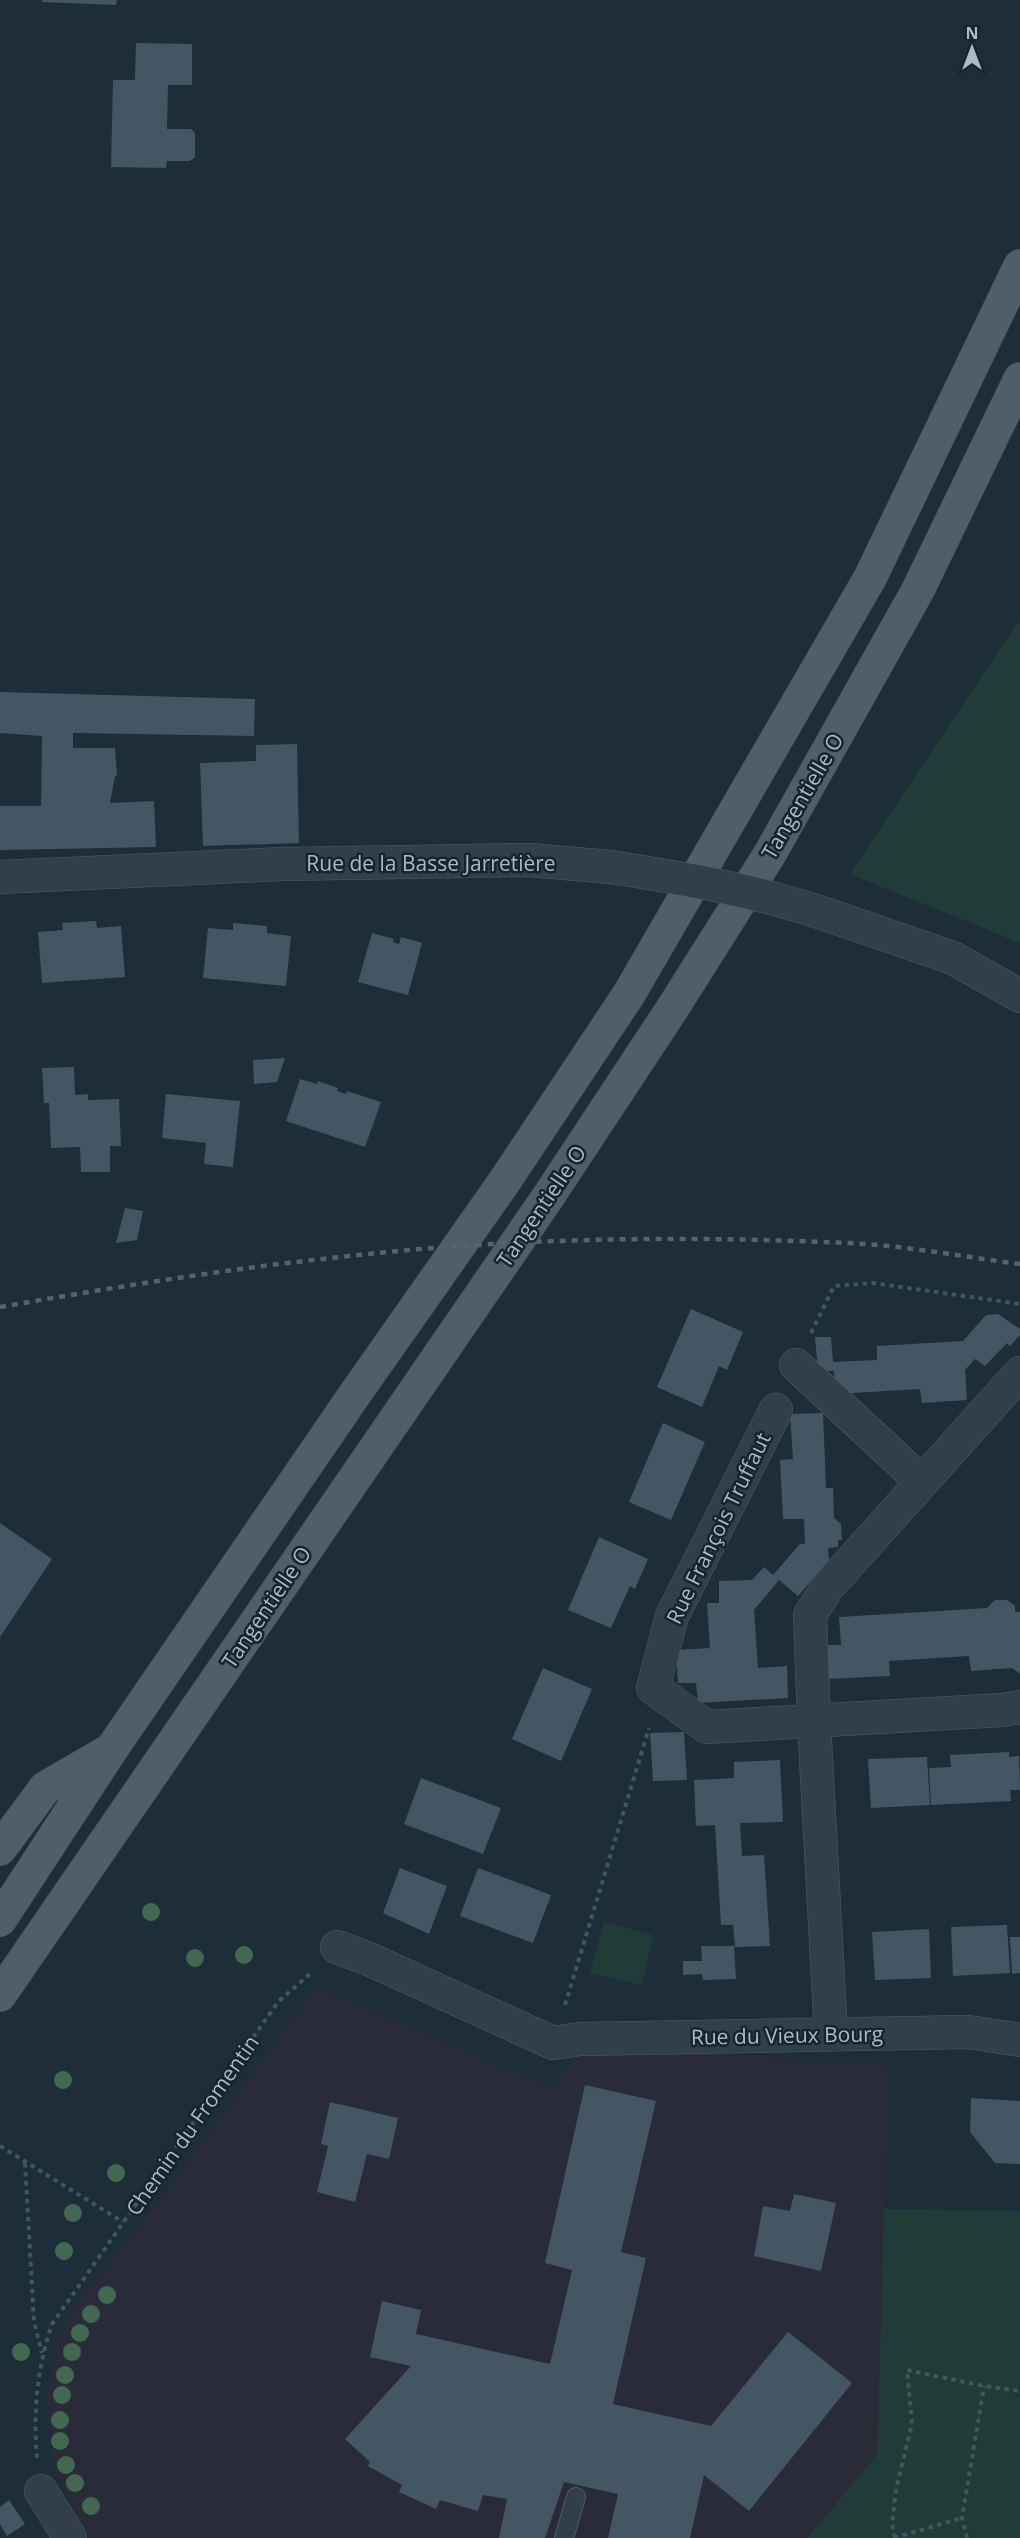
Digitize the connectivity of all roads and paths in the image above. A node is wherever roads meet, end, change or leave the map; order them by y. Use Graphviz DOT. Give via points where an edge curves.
graph roads {
  1 [pos="1020,266"];
  2 [pos="1020,379"];
  3 [pos="0,877"];
  4 [pos="1020,996"];
  5 [pos="1020,1304"];
  6 [pos="796,1365"];
  7 [pos="1020,1373"];
  8 [pos="776,1410"];
  9 [pos="922,1482"];
  10 [pos="653,1688"];
  11 [pos="1020,1707"];
  12 [pos="814,1722"];
  13 [pos="111,1750"];
  14 [pos="0,1849"];
  15 [pos="0,1920"];
  16 [pos="337,1947"];
  17 [pos="0,1995"];
  18 [pos="831,2034"];
  19 [pos="1020,2040"];
  20 [pos="553,2043"];
  21 [pos="0,2146"];
  22 [pos="24,2163"];
  23 [pos="123,2222"];
  24 [pos="42,2353"];
  25 [pos="984,2386"];
  26 [pos="1020,2391"];
  27 [pos="41,2491"];
  28 [pos="576,2497"];
  29 [pos="962,2518"];
  30 [pos="70,2538"];
  31 [pos="564,2538"];
  32 [pos="895,2538"];
  33 [pos="967,2538"];
  1 -- 13 [label="main road, Tangentielle O" via="870,578 629,994 504,1182"];
  2 -- 17 [label="main road, Tangentielle O" via="918,590 747,891 548,1197"];
  3 -- 4 [label="street, Rue de la Basse Jarretière, bridge" via="282,864 519,860 610,867 671,876 799,905 953,958"];
  5 -- 6 [label="path" via="873,1283 834,1286"];
  6 -- 9 [label="street"];
  7 -- 9 [label="street"];
  8 -- 10 [label="street, Rue François Truffaut" via="672,1616"];
  9 -- 12 [label="street" via="827,1588 810,1615"];
  10 -- 12 [label="street" via="707,1727"];
  10 -- 20 [label="path" via="650,1724"];
  11 -- 12 [label="street"];
  12 -- 18 [label="street"];
  13 -- 14 [label="main road" via="45,1788"];
  13 -- 15 [label="main road"];
  16 -- 20 [label="street"];
  16 -- 23 [label="path, Chemin du Fromentin" via="278,2002"];
  18 -- 19 [label="street, Rue du Vieux Bourg" via="969,2032"];
  18 -- 20 [label="street, Rue du Vieux Bourg" via="580,2039"];
  21 -- 22 [label="path"];
  22 -- 23 [label="path"];
  22 -- 24 [label="path" via="34,2322"];
  23 -- 24 [label="path, Chemin du Fromentin" via="52,2324"];
  24 -- 27 [label="path, Chemin du Fromentin" via="34,2428"];
  25 -- 26 [label="path"];
  25 -- 29 [label="path"];
  25 -- 32 [label="path" via="907,2370 912,2424 896,2488 892,2524"];
  27 -- 30 [label="street"];
  28 -- 31 [label="lane"];
  29 -- 32 [label="path"];
  29 -- 33 [label="path"];
}
